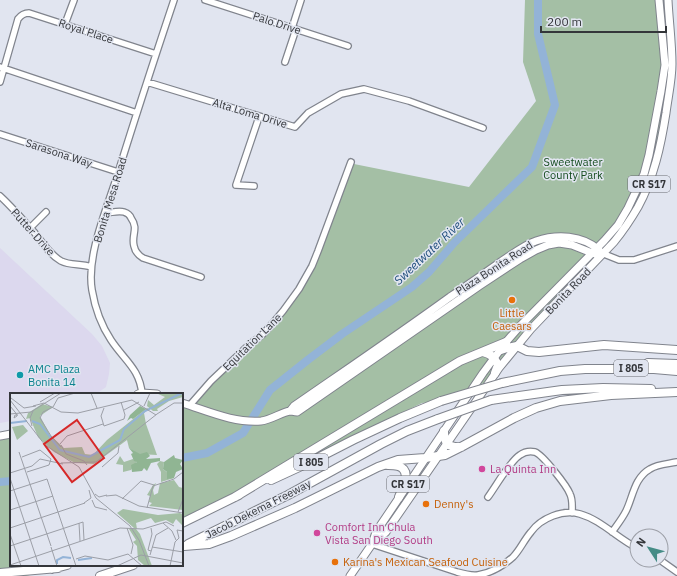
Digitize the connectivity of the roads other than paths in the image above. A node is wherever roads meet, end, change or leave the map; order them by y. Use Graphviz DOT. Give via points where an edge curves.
graph roads {
  1 [pos="74,0"];
  2 [pos="174,0"];
  3 [pos="205,0"];
  4 [pos="301,0"];
  5 [pos="659,0"];
  6 [pos="668,0"];
  7 [pos="65,24"];
  8 [pos="294,29"];
  9 [pos="348,46"];
  10 [pos="156,54"];
  11 [pos="285,62"];
  12 [pos="671,65"];
  13 [pos="2,68"];
  14 [pos="0,82"];
  15 [pos="147,82"];
  16 [pos="137,113"];
  17 [pos="259,117"];
  18 [pos="482,128"];
  19 [pos="0,134"];
  20 [pos="351,162"];
  21 [pos="118,172"];
  22 [pos="254,186"];
  23 [pos="0,196"];
  24 [pos="46,212"];
  25 [pos="105,213"];
  26 [pos="30,228"];
  27 [pos="677,246"];
  28 [pos="594,251"];
  29 [pos="604,254"];
  30 [pos="91,267"];
  31 [pos="201,277"];
  32 [pos="506,342"];
  33 [pos="517,346"];
  34 [pos="501,350"];
  35 [pos="677,350"];
  36 [pos="483,352"];
  37 [pos="495,358"];
  38 [pos="677,364"];
  39 [pos="585,368"];
  40 [pos="677,371"];
  41 [pos="495,373"];
  42 [pos="677,392"];
  43 [pos="141,393"];
  44 [pos="183,403"];
  45 [pos="190,406"];
  46 [pos="444,431"];
  47 [pos="10,434"];
  48 [pos="0,436"];
  49 [pos="447,444"];
  50 [pos="461,447"];
  51 [pos="439,456"];
  52 [pos="425,458"];
  53 [pos="677,462"];
  54 [pos="385,464"];
  55 [pos="235,497"];
  56 [pos="399,497"];
  57 [pos="488,497"];
  58 [pos="572,513"];
  59 [pos="183,523"];
  60 [pos="612,532"];
  61 [pos="629,543"];
  62 [pos="372,544"];
  63 [pos="183,546"];
  64 [pos="64,566"];
  65 [pos="130,566"];
  66 [pos="58,568"];
  67 [pos="0,573"];
  68 [pos="22,576"];
  69 [pos="100,576"];
  70 [pos="350,576"];
  1 -- 7 [label="street"];
  2 -- 10 [label="street, Bonita Mesa Road"];
  3 -- 8 [label="street, Palo Drive"];
  4 -- 8 [label="street"];
  5 -- 12 [label="main road, Bonita Road / CR S17"];
  6 -- 12 [label="main road, Bonita Road / CR S17"];
  7 -- 10 [label="street, Royal Place"];
  7 -- 13 [label="street, Royal Place" via="30,12 23,14 18,20"];
  8 -- 9 [label="street, Palo Drive"];
  8 -- 11 [label="street"];
  10 -- 15 [label="street, Bonita Mesa Road"];
  12 -- 28 [label="main road, Bonita Road / CR S17" via="644,174 618,224"];
  12 -- 29 [label="main road, Bonita Road / CR S17" via="669,95 659,151 646,191 634,214"];
  13 -- 14 [label="street"];
  13 -- 16 [label="street"];
  15 -- 16 [label="street, Bonita Mesa Road"];
  15 -- 17 [label="street, Alta Loma Drive"];
  16 -- 21 [label="street, Bonita Mesa Road"];
  17 -- 18 [label="street, Alta Loma Drive" via="295,127 308,113 341,94 364,89 409,101"];
  17 -- 22 [label="street" via="236,185"];
  19 -- 21 [label="street, Sarasona Way"];
  20 -- 45 [label="street, Equitation Lane" via="316,257 299,289 262,335 211,382"];
  21 -- 25 [label="street, Bonita Mesa Road"];
  23 -- 26 [label="street, Putter Drive"];
  24 -- 26 [label="street"];
  25 -- 30 [label="street, Bonita Mesa Road"];
  25 -- 31 [label="street" via="125,212 130,215 135,227 134,248 143,258"];
  26 -- 30 [label="street, Putter Drive" via="60,261"];
  27 -- 29 [label="street" via="634,260 619,260"];
  28 -- 29 [label="main road, Plaza Bonita Road"];
  28 -- 32 [label="main road, Bonita Road / CR S17"];
  28 -- 45 [label="main road, Plaza Bonita Road" via="585,241 563,237 548,238 524,246 290,411 270,419 241,420 215,415"];
  29 -- 33 [label="main road, Bonita Road / CR S17"];
  30 -- 43 [label="street, Bonita Mesa Road" via="97,310 111,339 138,374"];
  32 -- 34 [label="main road, Bonita Road / CR S17"];
  32 -- 36 [label="highway"];
  33 -- 34 [label="highway"];
  33 -- 35 [label="highway" via="527,351 539,352 604,345"];
  33 -- 41 [label="main road, Bonita Road / CR S17"];
  34 -- 37 [label="main road, Bonita Road / CR S17"];
  36 -- 37 [label="highway"];
  36 -- 55 [label="highway" via="460,361"];
  37 -- 41 [label="highway" via="498,365"];
  37 -- 46 [label="main road, Bonita Road / CR S17"];
  38 -- 39 [label="highway" via="633,363"];
  39 -- 40 [label="highway, Jacob Dekema Freeway / I 805" via="654,368"];
  39 -- 55 [label="highway, Jacob Dekema Freeway / I 805, bridge" via="502,383 441,401"];
  41 -- 49 [label="main road, Bonita Road / CR S17"];
  42 -- 50 [label="highway" via="611,395 560,401 514,418"];
  42 -- 63 [label="highway, Jacob Dekema Freeway / I 805, bridge" via="634,388 576,389 491,400 407,431 288,495"];
  44 -- 45 [label="main road, Plaza Bonita Road"];
  46 -- 49 [label="highway"];
  46 -- 52 [label="main road, Bonita Road / CR S17"];
  47 -- 48 [label="main road"];
  49 -- 50 [label="highway"];
  49 -- 51 [label="main road, Bonita Road / CR S17"];
  50 -- 51 [label="highway"];
  51 -- 52 [label="highway"];
  51 -- 62 [label="main road, Bonita Road / CR S17" via="386,532"];
  52 -- 54 [label="highway" via="398,460"];
  52 -- 56 [label="main road, Bonita Road / CR S17"];
  53 -- 60 [label="street" via="655,466 642,476"];
  54 -- 56 [label="highway" via="401,467 406,474 406,481"];
  54 -- 63 [label="highway" via="231,536 209,544"];
  55 -- 59 [label="highway, Jacob Dekema Freeway / I 805"];
  56 -- 62 [label="main road, Bonita Road / CR S17" via="376,532"];
  57 -- 58 [label="street" via="513,460 523,453 532,452 544,458 570,493"];
  58 -- 60 [label="street" via="589,517"];
  58 -- 62 [label="street" via="544,520 531,531 514,556 504,564 478,575 457,572"];
  60 -- 61 [label="street"];
  62 -- 70 [label="main road, Bonita Road / CR S17"];
  64 -- 66 [label="highway"];
  65 -- 69 [label="highway"];
  66 -- 67 [label="highway"];
  66 -- 68 [label="highway"];
}
